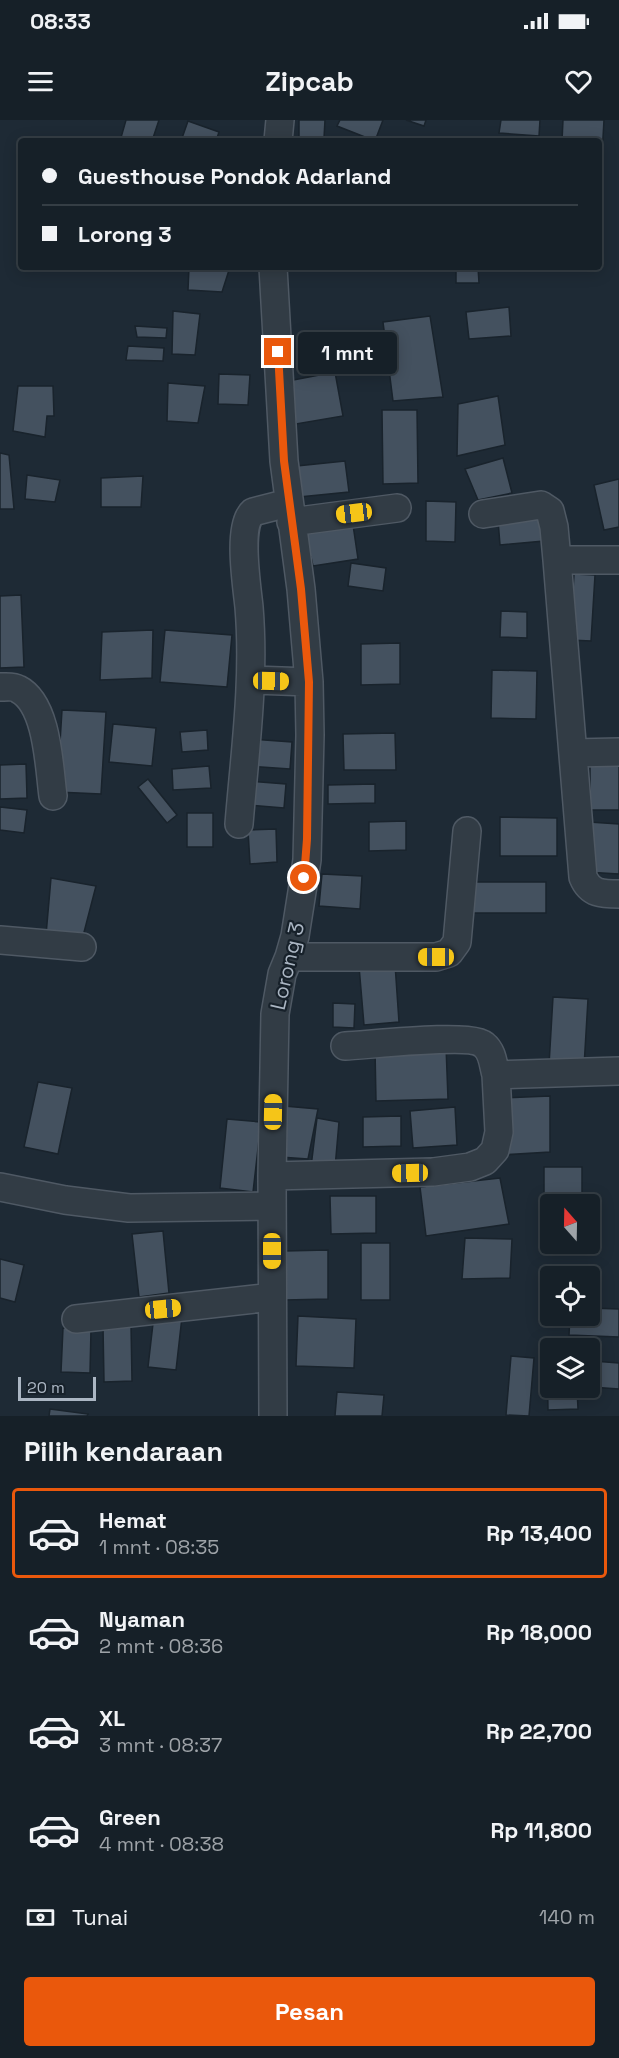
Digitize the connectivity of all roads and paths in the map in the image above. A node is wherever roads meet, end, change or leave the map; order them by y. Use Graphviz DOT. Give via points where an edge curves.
graph roads {
  1 [pos="280,120"];
  2 [pos="278,138"];
  3 [pos="273,270"];
  4 [pos="397,508"];
  5 [pos="289,512"];
  6 [pos="483,514"];
  7 [pos="557,560"];
  8 [pos="619,560"];
  9 [pos="252,680"];
  10 [pos="309,682"];
  11 [pos="0,687"];
  12 [pos="619,752"];
  13 [pos="573,753"];
  14 [pos="53,796"];
  15 [pos="239,824"];
  16 [pos="466,831"];
  17 [pos="619,894"];
  18 [pos="0,940"];
  19 [pos="82,947"];
  20 [pos="289,957"];
  21 [pos="345,1046"];
  22 [pos="619,1071"];
  23 [pos="496,1075"];
  24 [pos="272,1176"];
  25 [pos="0,1187"];
  26 [pos="272,1206"];
  27 [pos="272,1297"];
  28 [pos="76,1319"];
  29 [pos="273,1416"];
  1 -- 2 [label="street"];
  3 -- 5 [label="street, Lorong 3"];
  4 -- 5 [label="street"];
  5 -- 9 [label="street" via="253,512 248,519 245,564"];
  5 -- 10 [label="street, Lorong 3"];
  6 -- 7 [label="street" via="541,505 550,512"];
  7 -- 8 [label="street"];
  7 -- 13 [label="street"];
  9 -- 10 [label="street"];
  9 -- 15 [label="street"];
  10 -- 20 [label="street, Lorong 3" via="307,860"];
  11 -- 14 [label="street" via="17,688 33,704 44,732"];
  12 -- 13 [label="street"];
  13 -- 17 [label="street" via="583,877 594,892"];
  16 -- 20 [label="street" via="457,942 449,953 436,957"];
  18 -- 19 [label="street"];
  20 -- 24 [label="street, Lorong 3" via="276,1004"];
  21 -- 23 [label="street" via="479,1042 490,1052"];
  22 -- 23 [label="street"];
  23 -- 24 [label="street" via="499,1132 495,1150 485,1161 433,1172"];
  24 -- 26 [label="street, Lorong 3"];
  25 -- 26 [label="street" via="129,1208"];
  26 -- 27 [label="street, Lorong 3"];
  27 -- 28 [label="street"];
  27 -- 29 [label="street, Lorong 3"];
}
